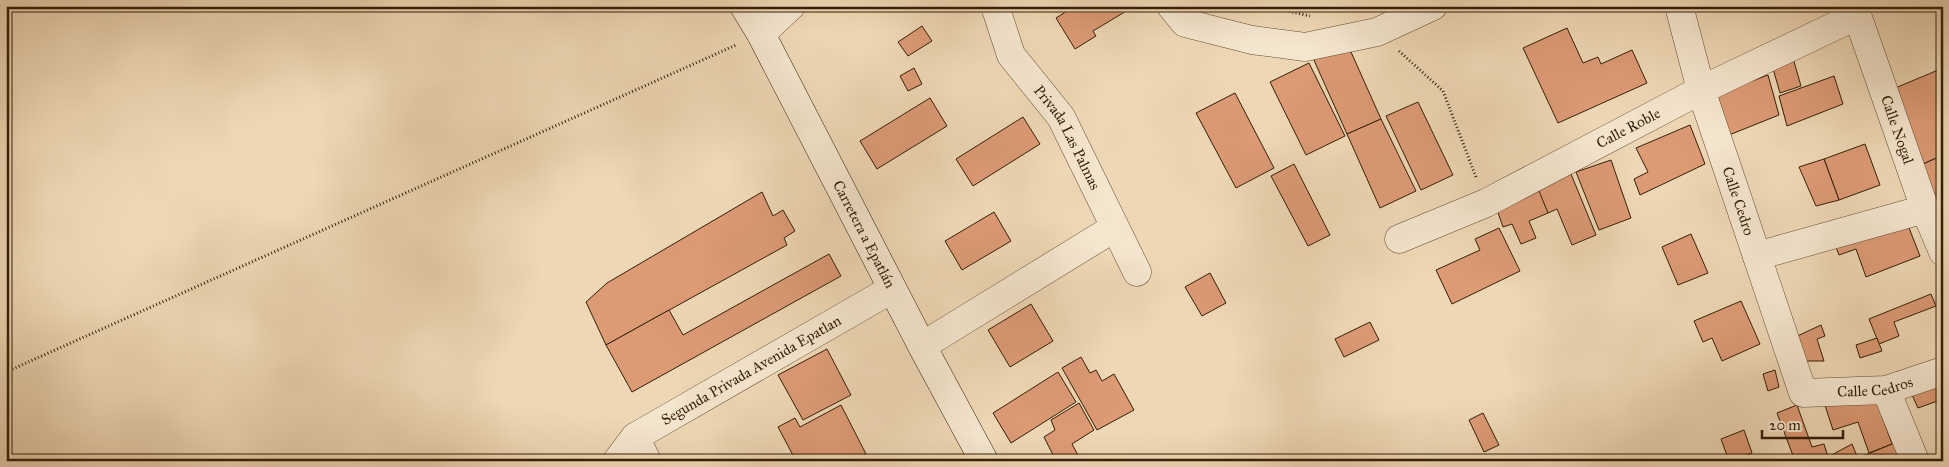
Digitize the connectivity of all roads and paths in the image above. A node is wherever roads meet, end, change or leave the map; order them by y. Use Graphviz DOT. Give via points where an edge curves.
graph roads {
  1 [pos="744,6"];
  2 [pos="791,6"];
  3 [pos="995,6"];
  4 [pos="1170,6"];
  5 [pos="1276,6"];
  6 [pos="1434,6"];
  7 [pos="1679,6"];
  8 [pos="1855,11"];
  9 [pos="1311,16"];
  10 [pos="1377,32"];
  11 [pos="761,34"];
  12 [pos="1701,90"];
  13 [pos="1486,203"];
  14 [pos="1925,208"];
  15 [pos="1114,228"];
  16 [pos="1399,240"];
  17 [pos="1943,252"];
  18 [pos="1757,256"];
  19 [pos="1137,272"];
  20 [pos="892,289"];
  21 [pos="922,346"];
  22 [pos="1943,371"];
  23 [pos="6,372"];
  24 [pos="1886,390"];
  25 [pos="1803,392"];
  26 [pos="635,437"];
  27 [pos="617,461"];
  28 [pos="648,461"];
  29 [pos="984,461"];
  30 [pos="1915,461"];
  1 -- 11 [label="street, Carretera a Epatlán"];
  2 -- 11 [label="street"];
  3 -- 15 [label="street, Privada Las Palmas" via="1011,54 1061,117"];
  4 -- 10 [label="street" via="1185,23 1252,40 1305,47"];
  5 -- 9 [label="path"];
  6 -- 10 [label="street"];
  7 -- 12 [label="street, Calle Cedro"];
  8 -- 12 [label="street, Calle Roble"];
  8 -- 14 [label="street, Calle Nogal"];
  10 -- 13 [label="path" via="1443,91"];
  11 -- 20 [label="street, Carretera a Epatlán"];
  11 -- 23 [label="path"];
  12 -- 13 [label="street, Calle Roble"];
  12 -- 18 [label="street, Calle Cedro"];
  13 -- 16 [label="street, Calle Roble"];
  14 -- 17 [label="street, Calle Nogal"];
  14 -- 18 [label="street"];
  15 -- 19 [label="street, Privada Las Palmas"];
  15 -- 21 [label="street"];
  18 -- 25 [label="street, Calle Cedro"];
  20 -- 21 [label="street, Carretera a Epatlán"];
  20 -- 26 [label="street, Segunda Privada Avenida Epatlan"];
  21 -- 29 [label="street, Carretera a Epatlán"];
  22 -- 24 [label="street, Calle Cedros"];
  24 -- 25 [label="street, Calle Cedros"];
  24 -- 30 [label="street"];
  26 -- 27 [label="street, Segunda Privada Avenida Epatlan"];
  26 -- 28 [label="street"];
}
